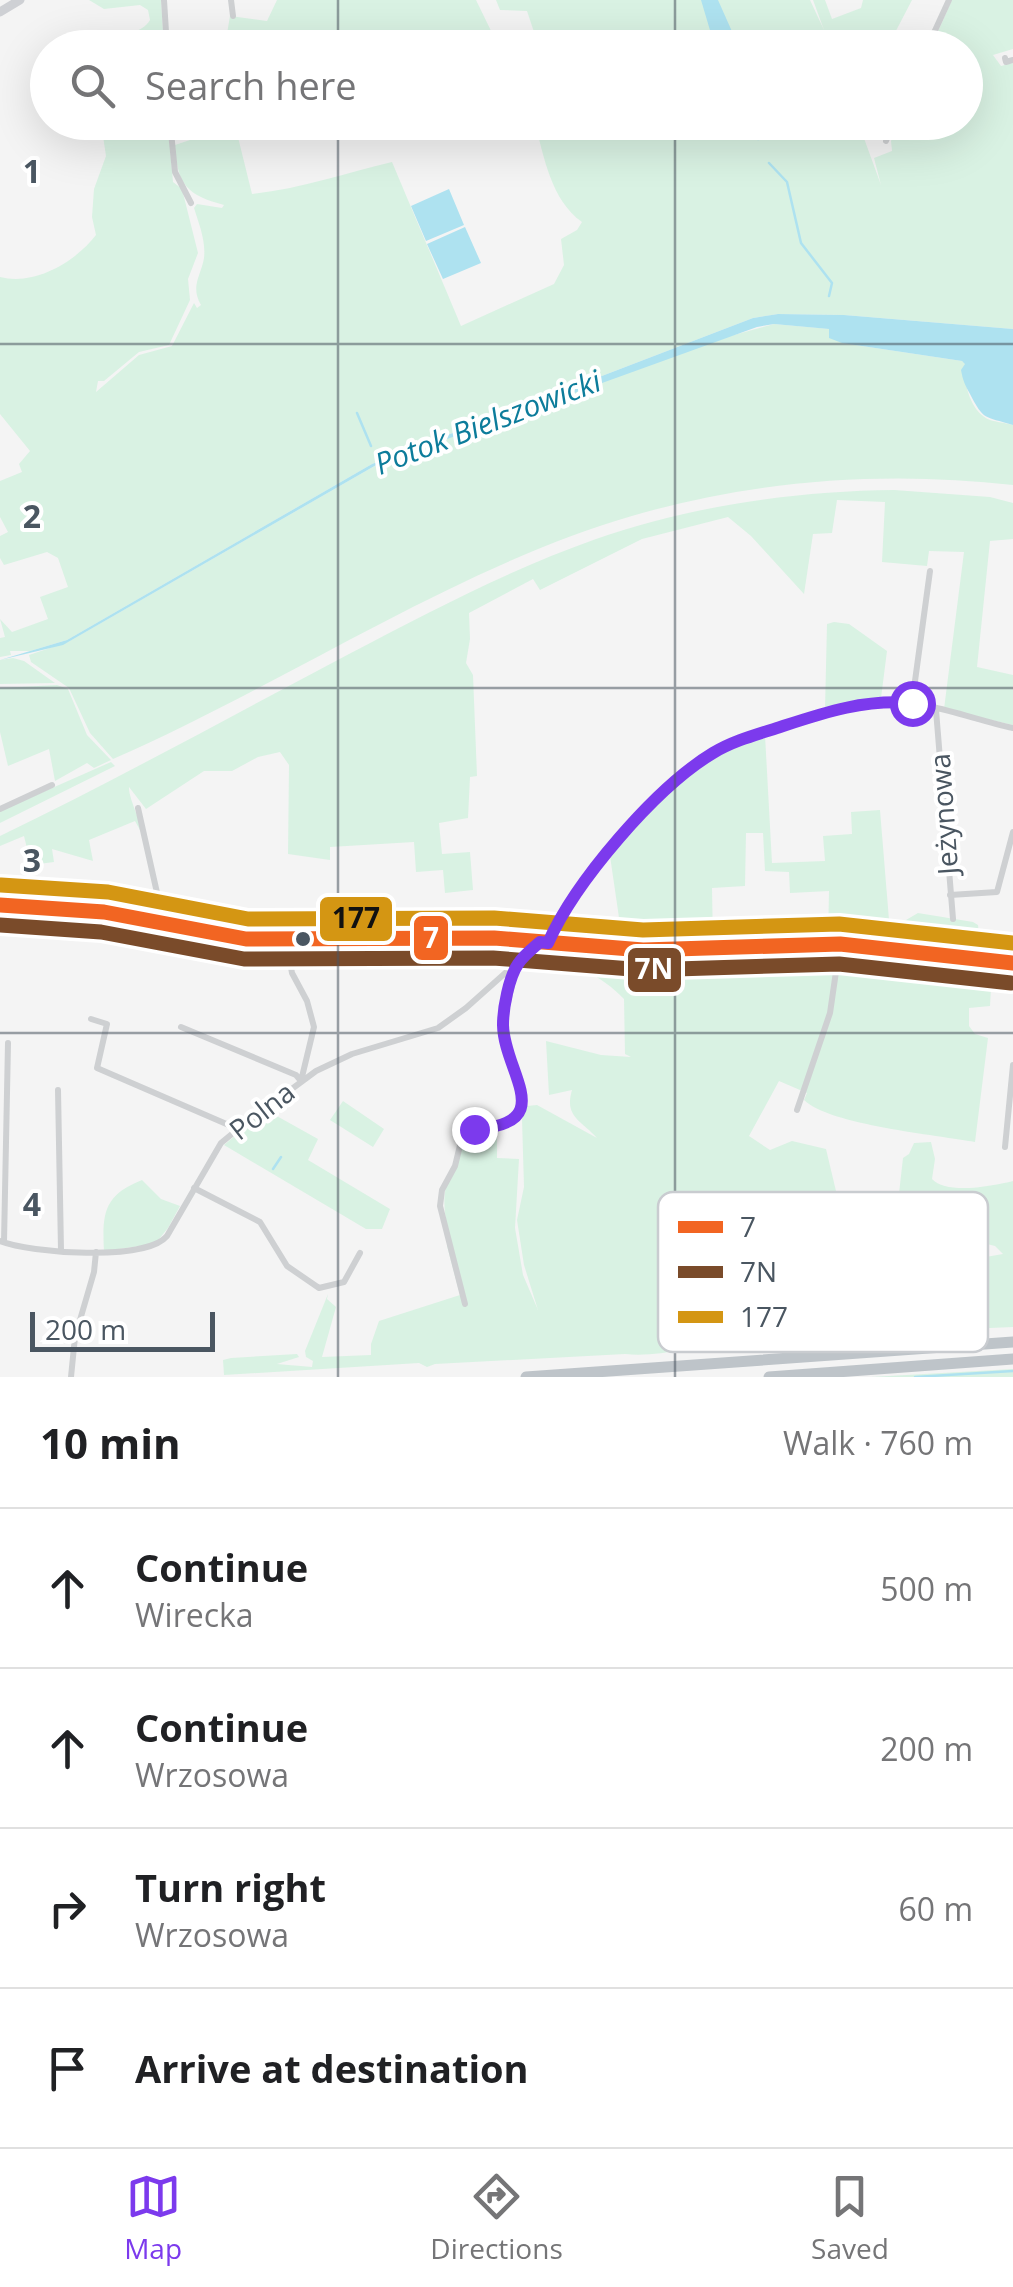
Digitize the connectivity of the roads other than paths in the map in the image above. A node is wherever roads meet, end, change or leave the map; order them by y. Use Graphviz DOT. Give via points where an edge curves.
graph roads {
  1 [pos="20,0"];
  2 [pos="164,0"];
  3 [pos="231,0"];
  4 [pos="949,0"];
  5 [pos="0,12"];
  6 [pos="233,16"];
  7 [pos="166,30"];
  8 [pos="935,30"];
  9 [pos="172,140"];
  10 [pos="190,203"];
  11 [pos="930,571"];
  12 [pos="912,703"];
  13 [pos="936,710"];
  14 [pos="1013,728"];
  15 [pos="52,785"];
  16 [pos="138,808"];
  17 [pos="0,809"];
  18 [pos="1013,832"];
  19 [pos="1009,860"];
  20 [pos="950,894"];
  21 [pos="0,905"];
  22 [pos="953,919"];
  23 [pos="164,924"];
  24 [pos="286,940"];
  25 [pos="544,942"];
  26 [pos="840,944"];
  27 [pos="1013,964"];
  28 [pos="516,965"];
  29 [pos="90,1019"];
  30 [pos="181,1028"];
  31 [pos="8,1043"];
  32 [pos="1013,1065"];
  33 [pos="301,1081"];
  34 [pos="58,1090"];
  35 [pos="797,1110"];
  36 [pos="238,1129"];
  37 [pos="1005,1147"];
  38 [pos="194,1188"];
  39 [pos="2,1242"];
  40 [pos="61,1250"];
  41 [pos="96,1252"];
  42 [pos="360,1252"];
  43 [pos="465,1304"];
  44 [pos="1013,1342"];
  45 [pos="988,1344"];
  46 [pos="874,1352"];
  47 [pos="1013,1359"];
  48 [pos="70,1377"];
  49 [pos="526,1377"];
  50 [pos="769,1377"];
  1 -- 5 [label="street"];
  2 -- 7 [label="street"];
  3 -- 6 [label="street"];
  4 -- 8 [label="street"];
  9 -- 10 [label="street" via="175,172"];
  11 -- 12 [label="street"];
  12 -- 13 [label="street, Polna"];
  12 -- 25 [label="street, Polna" via="836,709 709,755 623,836"];
  13 -- 14 [label="street, Polna"];
  13 -- 20 [label="street, Jeżynowa"];
  15 -- 17 [label="street"];
  16 -- 23 [label="street"];
  18 -- 19 [label="street"];
  19 -- 20 [label="street" via="997,892"];
  20 -- 22 [label="street, Jeżynowa"];
  21 -- 23 [label="street"];
  23 -- 24 [label="street" via="232,938"];
  24 -- 25 [label="street"];
  24 -- 33 [label="street" via="314,1027"];
  25 -- 26 [label="street" via="630,950"];
  25 -- 28 [label="street, Polna"];
  26 -- 27 [label="street"];
  26 -- 35 [label="street" via="830,1013"];
  28 -- 33 [label="street, Polna" via="438,1028 352,1054"];
  28 -- 43 [label="street" via="503,1026 520,1112 507,1124 463,1133 440,1197"];
  29 -- 36 [label="street" via="107,1024 98,1068"];
  30 -- 33 [label="street"];
  31 -- 39 [label="street"];
  32 -- 37 [label="street"];
  33 -- 36 [label="street, Polna"];
  34 -- 40 [label="street"];
  36 -- 38 [label="street, Polna" via="221,1143"];
  38 -- 41 [label="street, Polna" via="161,1242 144,1250"];
  38 -- 42 [label="street" via="260,1222 287,1266 319,1288 344,1282"];
  39 -- 40 [label="street, Polna"];
  40 -- 41 [label="street, Polna"];
  41 -- 48 [label="street"];
  44 -- 45 [label="highway"];
  46 -- 49 [label="highway"];
  47 -- 50 [label="highway"];
}
